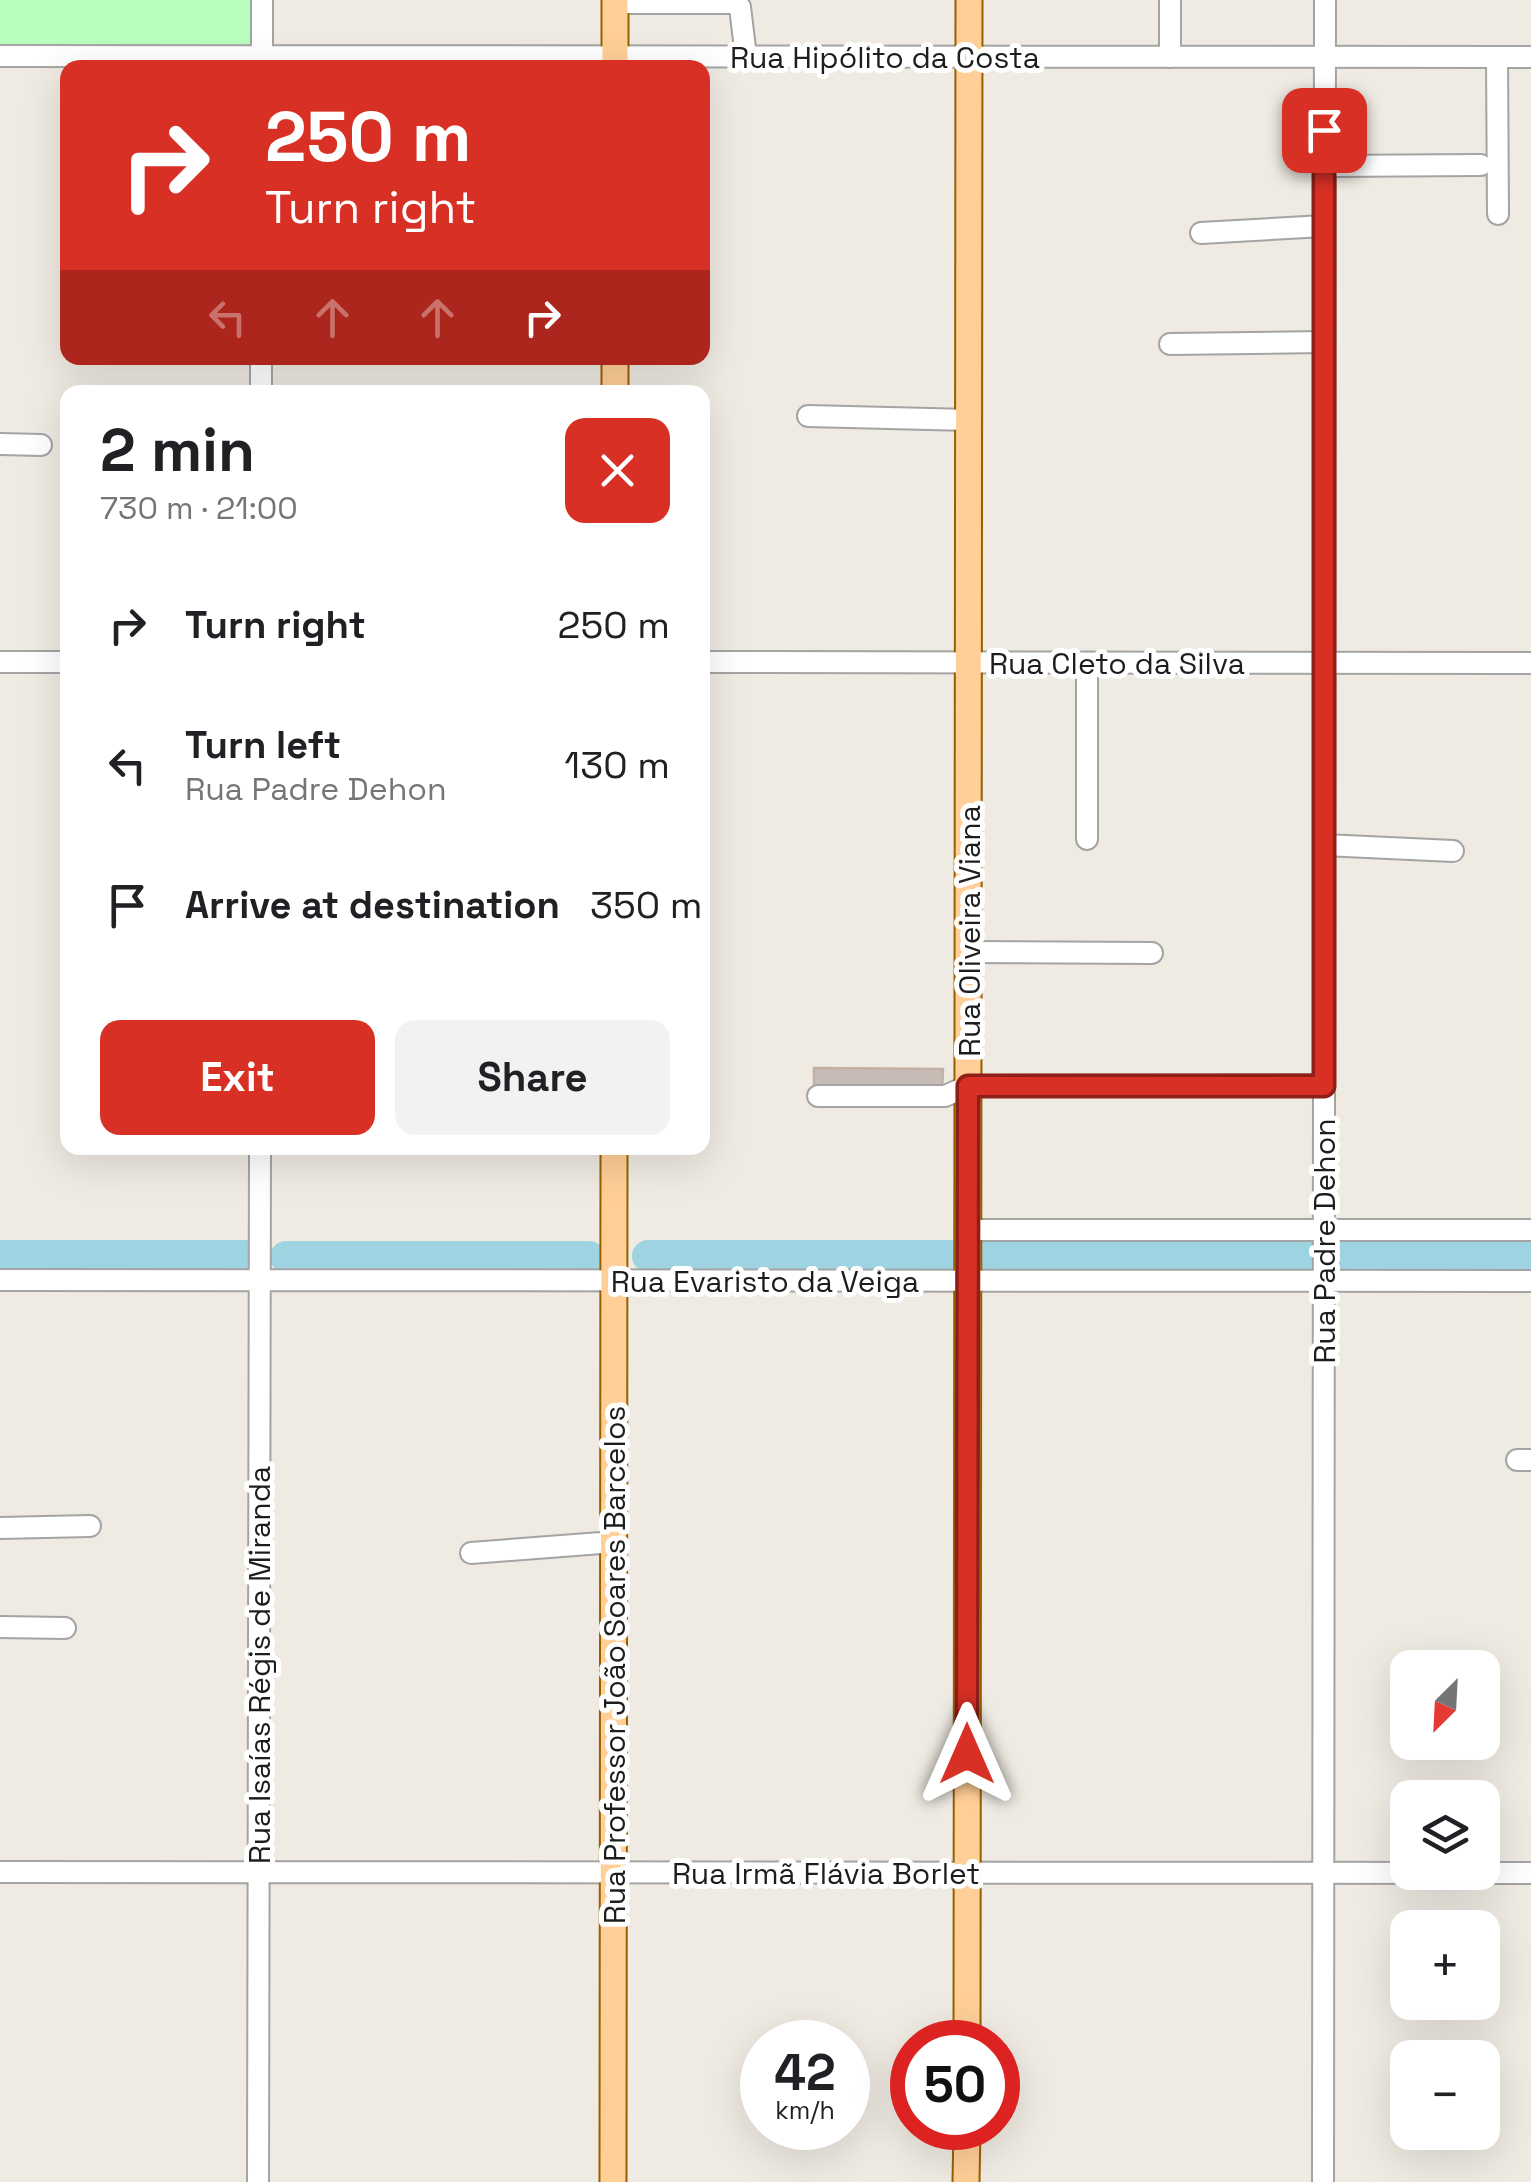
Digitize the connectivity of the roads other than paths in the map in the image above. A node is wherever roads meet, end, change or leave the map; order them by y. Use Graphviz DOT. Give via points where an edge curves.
graph roads {
  1 [pos="262,0"];
  2 [pos="969,0"];
  3 [pos="1170,0"];
  4 [pos="1324,0"];
  5 [pos="615,2"];
  6 [pos="0,56"];
  7 [pos="746,57"];
  8 [pos="969,57"];
  9 [pos="1170,57"];
  10 [pos="1324,57"];
  11 [pos="1497,57"];
  12 [pos="1531,57"];
  13 [pos="60,60"];
  14 [pos="262,60"];
  15 [pos="615,60"];
  16 [pos="667,60"];
  17 [pos="1481,164"];
  18 [pos="1324,166"];
  19 [pos="1498,214"];
  20 [pos="1324,226"];
  21 [pos="1201,233"];
  22 [pos="1324,342"];
  23 [pos="1170,344"];
  24 [pos="808,416"];
  25 [pos="969,420"];
  26 [pos="0,444"];
  27 [pos="41,445"];
  28 [pos="0,662"];
  29 [pos="60,662"];
  30 [pos="710,662"];
  31 [pos="969,662"];
  32 [pos="1087,662"];
  33 [pos="1324,663"];
  34 [pos="1531,663"];
  35 [pos="1087,840"];
  36 [pos="1324,845"];
  37 [pos="1453,851"];
  38 [pos="968,952"];
  39 [pos="1152,953"];
  40 [pos="968,1086"];
  41 [pos="1324,1086"];
  42 [pos="818,1096"];
  43 [pos="260,1155"];
  44 [pos="614,1155"];
  45 [pos="968,1230"];
  46 [pos="1324,1230"];
  47 [pos="1531,1230"];
  48 [pos="0,1280"];
  49 [pos="260,1280"];
  50 [pos="614,1281"];
  51 [pos="968,1281"];
  52 [pos="1324,1281"];
  53 [pos="1531,1281"];
  54 [pos="90,1526"];
  55 [pos="0,1528"];
  56 [pos="614,1542"];
  57 [pos="471,1554"];
  58 [pos="0,1627"];
  59 [pos="65,1628"];
  60 [pos="0,1872"];
  61 [pos="259,1872"];
  62 [pos="613,1872"];
  63 [pos="967,1873"];
  64 [pos="1323,1873"];
  65 [pos="1531,1873"];
  66 [pos="967,2020"];
  67 [pos="966,2150"];
  68 [pos="258,2182"];
  69 [pos="613,2182"];
  70 [pos="966,2182"];
  71 [pos="1323,2182"];
  1 -- 14 [label="street"];
  2 -- 8 [label="main road, Rua Oliveira Viana"];
  3 -- 9 [label="street"];
  4 -- 10 [label="street, Rua Padre Dehon"];
  5 -- 7 [label="street" via="734,3"];
  5 -- 15 [label="main road"];
  6 -- 13 [label="street, Rua Hipólito da Costa"];
  7 -- 8 [label="street, Rua Hipólito da Costa"];
  7 -- 16 [label="street, Rua Hipólito da Costa"];
  8 -- 9 [label="street, Rua Hipólito da Costa"];
  8 -- 25 [label="main road, Rua Oliveira Viana"];
  9 -- 10 [label="street, Rua Hipólito da Costa"];
  10 -- 11 [label="street, Rua Hipólito da Costa"];
  10 -- 18 [label="street, Rua Padre Dehon"];
  11 -- 12 [label="street, Rua Hipólito da Costa"];
  11 -- 19 [label="street"];
  17 -- 18 [label="street"];
  18 -- 20 [label="street, Rua Padre Dehon"];
  20 -- 21 [label="street"];
  20 -- 22 [label="street, Rua Padre Dehon"];
  22 -- 23 [label="street"];
  22 -- 33 [label="street, Rua Padre Dehon"];
  24 -- 25 [label="street"];
  25 -- 31 [label="main road, Rua Oliveira Viana"];
  26 -- 27 [label="street"];
  28 -- 29 [label="street"];
  30 -- 31 [label="street, Rua Cleto da Silva"];
  31 -- 32 [label="street, Rua Cleto da Silva"];
  31 -- 38 [label="main road, Rua Oliveira Viana"];
  32 -- 33 [label="street, Rua Cleto da Silva"];
  32 -- 35 [label="street"];
  33 -- 34 [label="street, Rua Cleto da Silva"];
  33 -- 36 [label="street, Rua Padre Dehon"];
  36 -- 37 [label="street"];
  36 -- 41 [label="street, Rua Padre Dehon"];
  38 -- 39 [label="street"];
  38 -- 40 [label="main road, Rua Oliveira Viana"];
  40 -- 41 [label="street"];
  40 -- 42 [label="street" via="945,1096"];
  40 -- 45 [label="main road, Rua Oliveira Viana"];
  41 -- 46 [label="street, Rua Padre Dehon"];
  43 -- 49 [label="street, Rua Isaías Régis de Miranda"];
  44 -- 50 [label="main road, Rua Professor João Soares Barcelos"];
  45 -- 46 [label="street"];
  45 -- 51 [label="main road, Rua Oliveira Viana"];
  46 -- 47 [label="street"];
  46 -- 52 [label="street, Rua Padre Dehon"];
  48 -- 49 [label="street, Rua Evaristo da Veiga"];
  49 -- 50 [label="street, Rua Evaristo da Veiga"];
  49 -- 61 [label="street, Rua Isaías Régis de Miranda"];
  50 -- 51 [label="street, Rua Evaristo da Veiga"];
  50 -- 56 [label="main road, Rua Professor João Soares Barcelos"];
  51 -- 52 [label="street, Rua Evaristo da Veiga"];
  51 -- 63 [label="main road, Rua Oliveira Viana"];
  52 -- 53 [label="street, Rua Evaristo da Veiga"];
  52 -- 64 [label="street, Rua Padre Dehon"];
  54 -- 55 [label="street"];
  56 -- 57 [label="street"];
  56 -- 62 [label="main road, Rua Professor João Soares Barcelos"];
  58 -- 59 [label="street"];
  60 -- 61 [label="street, Rua Irmã Flávia Borlet"];
  61 -- 62 [label="street, Rua Irmã Flávia Borlet"];
  61 -- 68 [label="street, Rua Isaías Régis de Miranda"];
  62 -- 63 [label="street, Rua Irmã Flávia Borlet"];
  62 -- 69 [label="main road, Rua Professor João Soares Barcelos"];
  63 -- 64 [label="street, Rua Irmã Flávia Borlet"];
  63 -- 66 [label="main road, Rua Oliveira Viana"];
  64 -- 65 [label="street, Rua Irmã Flávia Borlet"];
  64 -- 71 [label="street, Rua Padre Dehon"];
  67 -- 70 [label="main road"];
}
